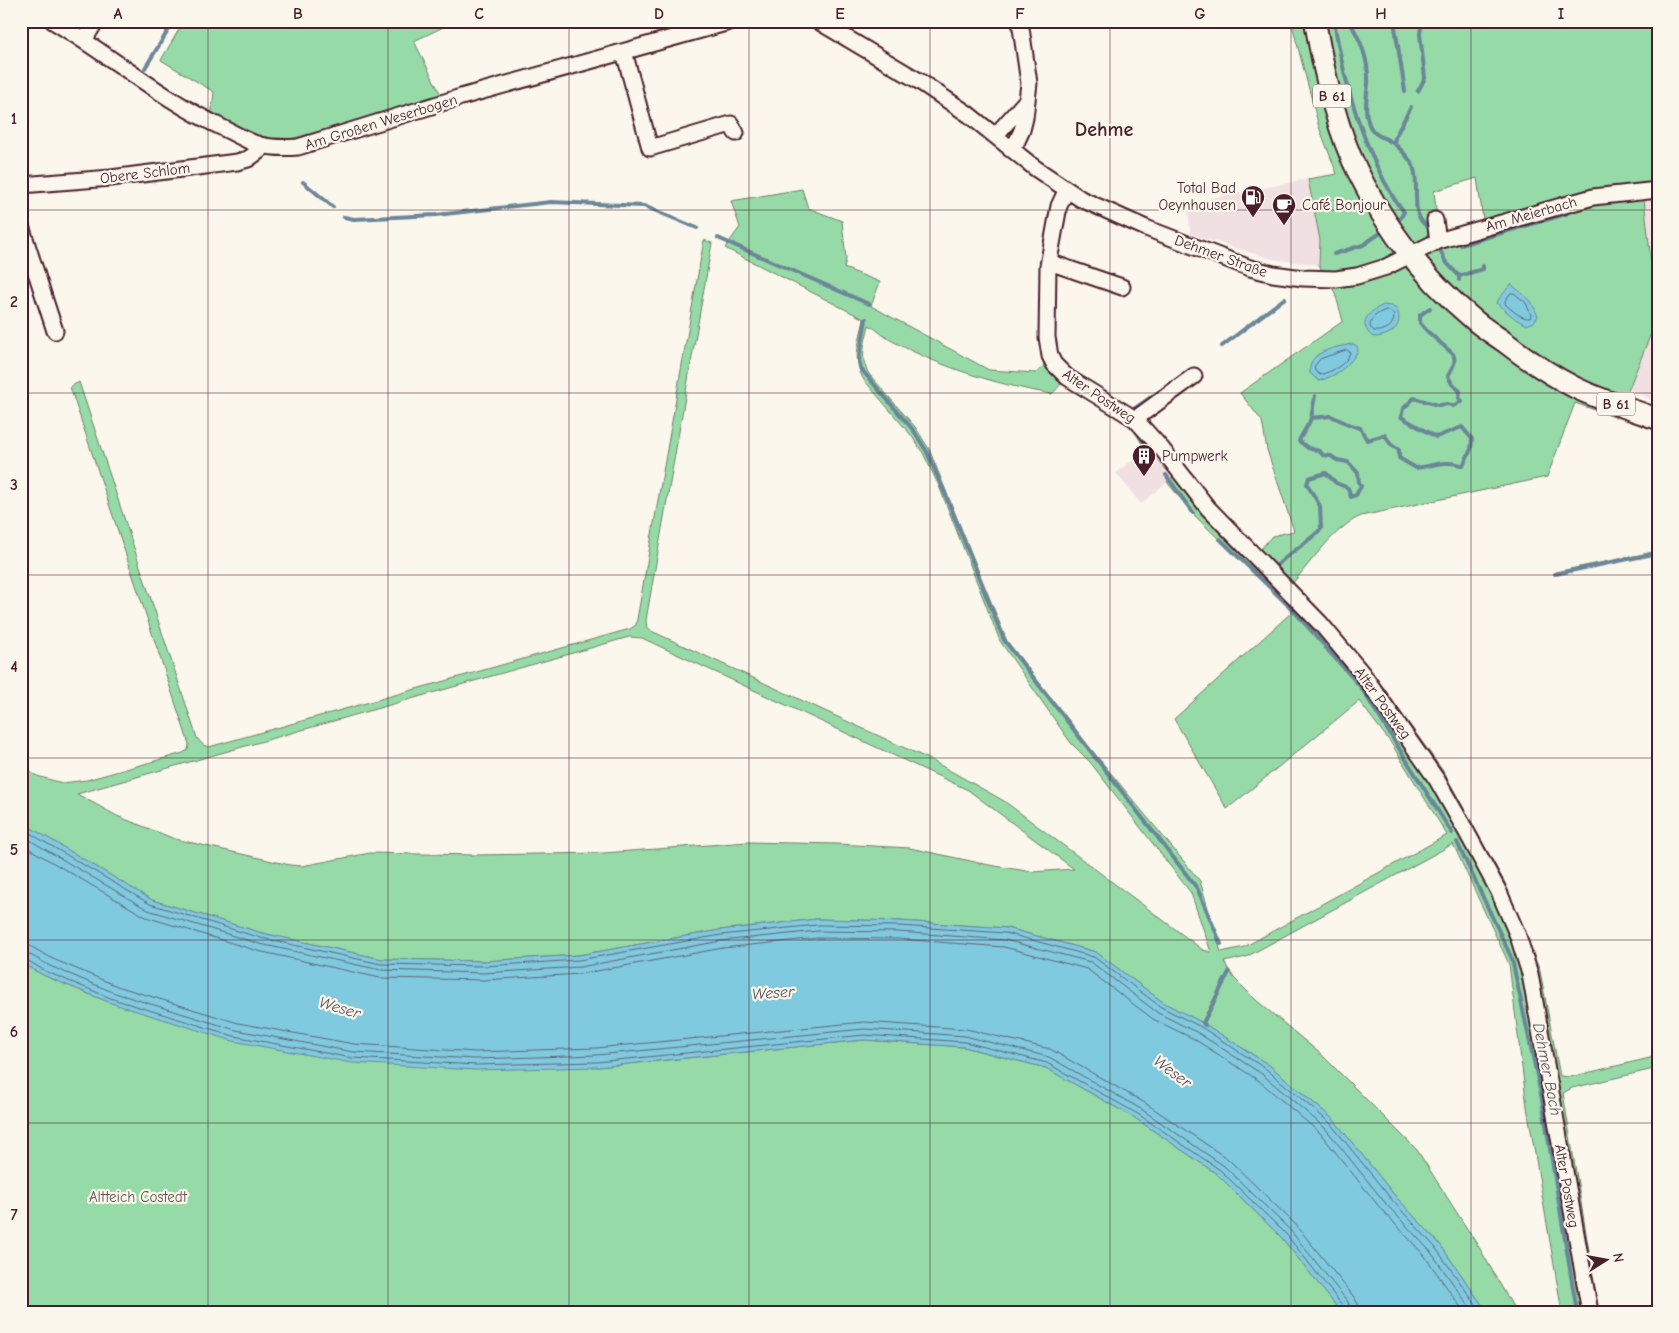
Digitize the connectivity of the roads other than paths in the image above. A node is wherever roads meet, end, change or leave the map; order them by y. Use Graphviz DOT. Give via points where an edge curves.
graph roads {
  1 [pos="53,21"];
  2 [pos="96,21"];
  3 [pos="733,21"];
  4 [pos="818,21"];
  5 [pos="1020,21"];
  6 [pos="1315,21"];
  7 [pos="84,40"];
  8 [pos="620,54"];
  9 [pos="1026,101"];
  10 [pos="736,133"];
  11 [pos="995,136"];
  12 [pos="258,144"];
  13 [pos="1010,149"];
  14 [pos="21,185"];
  15 [pos="1066,190"];
  16 [pos="1658,190"];
  17 [pos="1435,220"];
  18 [pos="21,226"];
  19 [pos="1438,241"];
  20 [pos="1409,255"];
  21 [pos="1048,262"];
  22 [pos="1122,287"];
  23 [pos="55,331"];
  24 [pos="1194,376"];
  25 [pos="1135,419"];
  26 [pos="1658,419"];
  27 [pos="1590,1312"];
  1 -- 7 [label="street, Am Großen Weserbogen"];
  2 -- 7 [label="street"];
  3 -- 8 [label="street, Am Großen Weserbogen"];
  4 -- 11 [label="street, Dehmer Straße" via="935,92"];
  5 -- 9 [label="street" via="1029,83"];
  6 -- 20 [label="main road, B 61" via="1334,105 1356,169"];
  7 -- 12 [label="street, Am Großen Weserbogen" via="157,91"];
  8 -- 10 [label="street" via="626,58 650,148 731,124"];
  8 -- 12 [label="street, Am Großen Weserbogen" via="462,97 298,147"];
  9 -- 11 [label="street"];
  9 -- 13 [label="street" via="1022,130"];
  11 -- 13 [label="street, Dehmer Straße"];
  12 -- 14 [label="street, Obere Schlom" via="259,151 237,162 111,178"];
  13 -- 15 [label="street, Dehmer Straße"];
  15 -- 20 [label="street, Dehmer Straße" via="1081,200 1146,228 1272,274 1336,279 1386,267"];
  15 -- 21 [label="street, Alter Postweg" via="1059,206"];
  16 -- 19 [label="street, Am Meierbach" via="1593,197"];
  17 -- 19 [label="street"];
  18 -- 23 [label="street"];
  19 -- 20 [label="street, Am Meierbach"];
  20 -- 26 [label="main road, B 61" via="1472,318 1526,358 1574,387"];
  21 -- 22 [label="street"];
  21 -- 25 [label="street, Alter Postweg" via="1047,337 1054,364 1067,377"];
  24 -- 25 [label="street"];
  25 -- 27 [label="street, Alter Postweg" via="1208,508 1279,579 1356,666 1437,780 1499,892 1530,974"];
}
